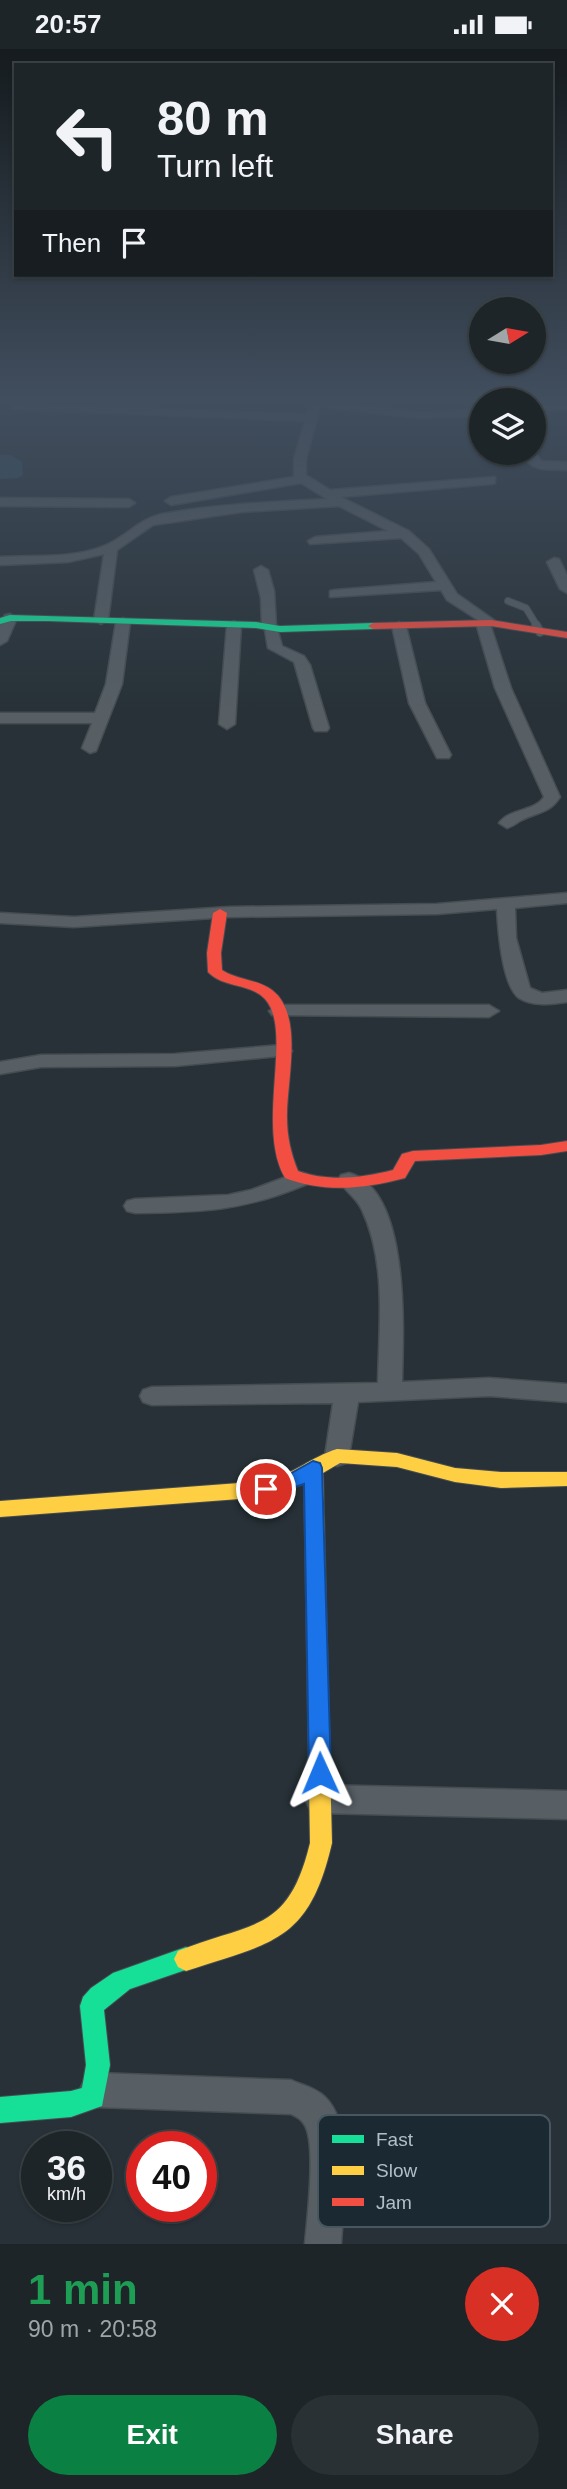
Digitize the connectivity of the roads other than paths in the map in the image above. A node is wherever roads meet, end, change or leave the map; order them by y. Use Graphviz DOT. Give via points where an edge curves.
graph roads {
  1 [pos="300,504"];
  2 [pos="346,504"];
  3 [pos="404,534"];
  4 [pos="315,541"];
  5 [pos="111,548"];
  6 [pos="0,561"];
  7 [pos="554,562"];
  8 [pos="261,570"];
  9 [pos="444,586"];
  10 [pos="567,589"];
  11 [pos="335,594"];
  12 [pos="508,601"];
  13 [pos="5,620"];
  14 [pos="101,620"];
  15 [pos="123,622"];
  16 [pos="487,623"];
  17 [pos="234,625"];
  18 [pos="400,626"];
  19 [pos="270,628"];
  20 [pos="540,632"];
  21 [pos="567,635"];
  22 [pos="0,641"];
  23 [pos="0,718"];
  24 [pos="102,718"];
  25 [pos="227,724"];
  26 [pos="321,728"];
  27 [pos="90,748"];
  28 [pos="443,755"];
  29 [pos="507,823"];
  30 [pos="567,898"];
  31 [pos="506,904"];
  32 [pos="219,913"];
  33 [pos="0,918"];
  34 [pos="567,996"];
  35 [pos="279,1011"];
  36 [pos="489,1011"];
  37 [pos="282,1051"];
  38 [pos="0,1069"];
  39 [pos="567,1146"];
  40 [pos="299,1179"];
  41 [pos="349,1180"];
  42 [pos="135,1206"];
  43 [pos="390,1391"];
  44 [pos="347,1393"];
  45 [pos="567,1393"];
  46 [pos="152,1396"];
  47 [pos="337,1456"];
  48 [pos="313,1468"];
  49 [pos="567,1479"];
  50 [pos="0,1509"];
  51 [pos="320,1799"];
  52 [pos="567,1805"];
  53 [pos="97,2090"];
  54 [pos="0,2110"];
  55 [pos="318,2115"];
  1 -- 5 [label="street" via="162,518 148,522"];
  2 -- 3 [label="street"];
  3 -- 4 [label="street"];
  3 -- 9 [label="street" via="424,552"];
  5 -- 6 [label="street" via="68,558"];
  5 -- 14 [label="street"];
  7 -- 10 [label="street"];
  8 -- 19 [label="street" via="270,603"];
  9 -- 11 [label="street"];
  9 -- 16 [label="street" via="460,605"];
  12 -- 20 [label="lane" via="526,608"];
  13 -- 14 [label="street"];
  13 -- 22 [label="street"];
  14 -- 15 [label="street"];
  15 -- 17 [label="street"];
  15 -- 24 [label="street" via="119,665"];
  16 -- 18 [label="street"];
  16 -- 20 [label="street"];
  16 -- 29 [label="street" via="503,688 552,797 547,806"];
  17 -- 19 [label="street"];
  17 -- 25 [label="street"];
  18 -- 19 [label="street"];
  18 -- 28 [label="street" via="417,703"];
  19 -- 26 [label="street" via="275,648 303,665"];
  20 -- 21 [label="street"];
  23 -- 24 [label="street"];
  24 -- 27 [label="street"];
  30 -- 31 [label="street"];
  31 -- 32 [label="street"];
  31 -- 34 [label="street" via="507,938 521,990 536,999"];
  32 -- 33 [label="street" via="74,922"];
  32 -- 35 [label="street" via="215,972 265,992"];
  35 -- 36 [label="street"];
  35 -- 37 [label="street"];
  37 -- 38 [label="street" via="175,1060 41,1061"];
  37 -- 40 [label="street" via="279,1119 287,1165"];
  39 -- 41 [label="street" via="413,1156 399,1174"];
  40 -- 41 [label="street"];
  40 -- 42 [label="street" via="234,1201"];
  41 -- 43 [label="street" via="373,1208 389,1268"];
  43 -- 44 [label="street"];
  43 -- 45 [label="street" via="489,1387"];
  44 -- 46 [label="street"];
  44 -- 47 [label="street"];
  47 -- 48 [label="street"];
  47 -- 49 [label="street" via="397,1460 478,1478"];
  48 -- 50 [label="street" via="292,1482 266,1489"];
  48 -- 51 [label="street"];
  51 -- 52 [label="street"];
  51 -- 53 [label="street" via="317,1871 297,1912 279,1926 127,1979 97,1998 92,2006"];
  53 -- 54 [label="street" via="84,2102"];
  53 -- 55 [label="street" via="291,2097 308,2104"];
}
